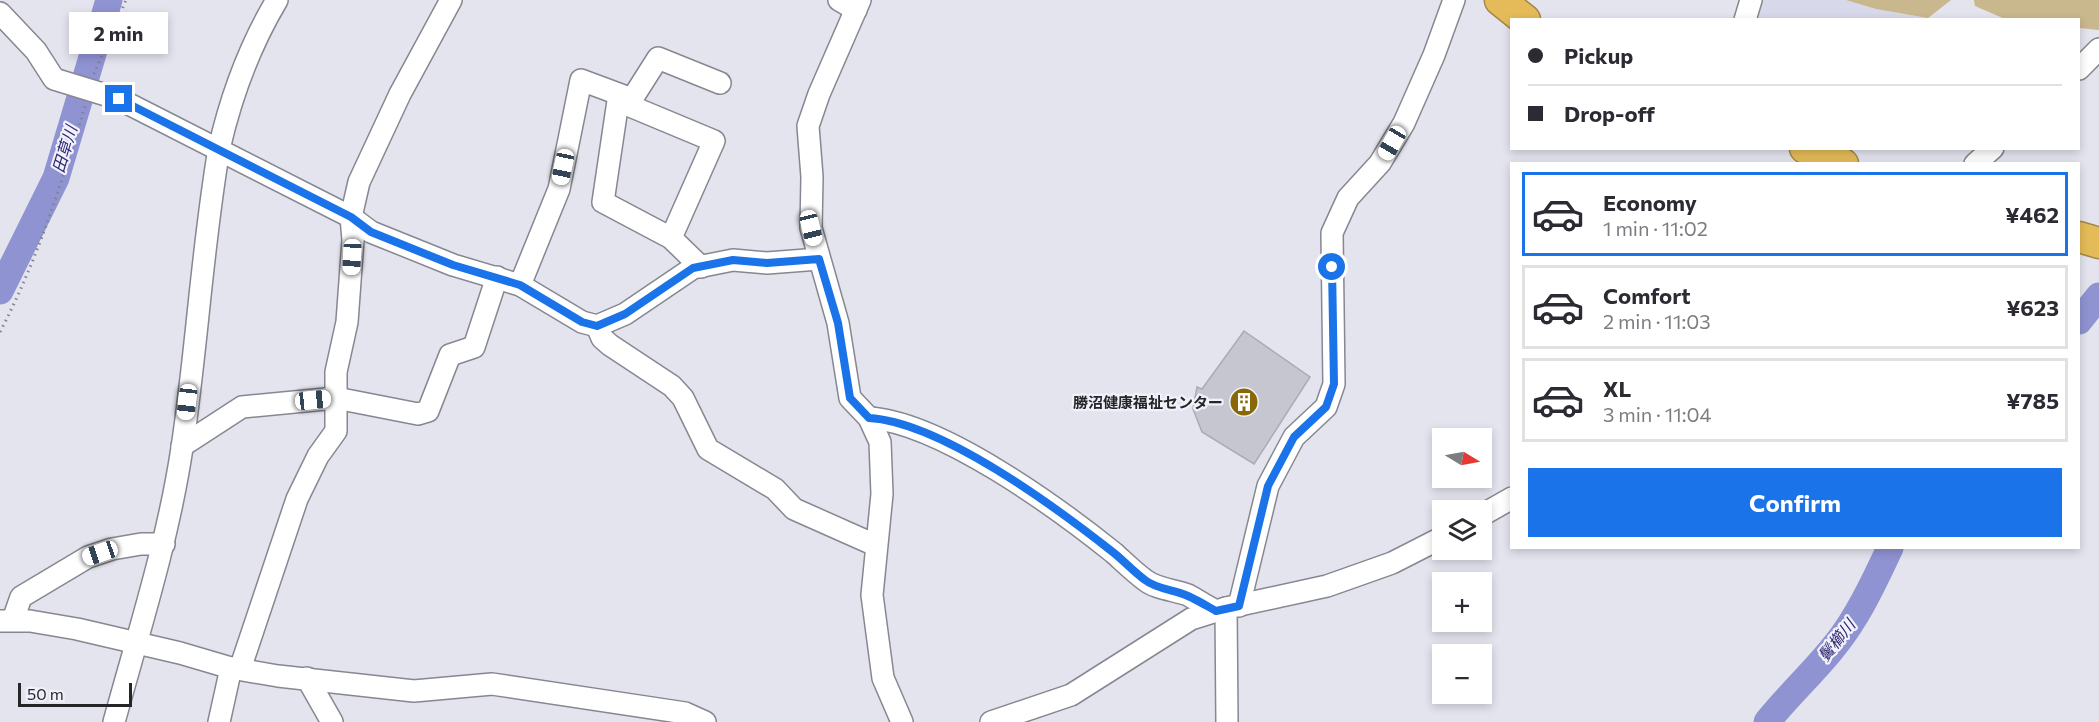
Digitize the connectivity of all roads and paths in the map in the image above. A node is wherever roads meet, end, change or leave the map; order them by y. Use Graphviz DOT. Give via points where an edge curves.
graph roads {
  1 [pos="126,0"];
  2 [pos="276,0"];
  3 [pos="451,0"];
  4 [pos="1454,0"];
  5 [pos="1500,0"];
  6 [pos="1751,0"];
  7 [pos="852,3"];
  8 [pos="0,13"];
  9 [pos="1522,18"];
  10 [pos="1746,18"];
  11 [pos="2099,49"];
  12 [pos="2080,68"];
  13 [pos="720,82"];
  14 [pos="90,90"];
  15 [pos="219,148"];
  16 [pos="1809,150"];
  17 [pos="1991,150"];
  18 [pos="1838,162"];
  19 [pos="1977,162"];
  20 [pos="351,217"];
  21 [pos="671,238"];
  22 [pos="819,259"];
  23 [pos="701,267"];
  24 [pos="497,277"];
  25 [pos="520,285"];
  26 [pos="597,326"];
  27 [pos="0,332"];
  28 [pos="336,398"];
  29 [pos="869,418"];
  30 [pos="182,446"];
  31 [pos="1510,499"];
  32 [pos="1492,509"];
  33 [pos="1432,543"];
  34 [pos="164,544"];
  35 [pos="875,544"];
  36 [pos="1227,608"];
  37 [pos="6,621"];
  38 [pos="136,642"];
  39 [pos="236,669"];
  40 [pos="307,678"];
  41 [pos="632,713"];
  42 [pos="114,722"];
  43 [pos="219,722"];
  44 [pos="332,722"];
  45 [pos="705,722"];
  46 [pos="902,722"];
  47 [pos="992,722"];
  48 [pos="1227,722"];
  1 -- 14 [label="path"];
  2 -- 15 [label="street" via="228,106"];
  3 -- 20 [label="street" via="359,182"];
  4 -- 36 [label="street" via="1404,123 1380,163 1348,198 1332,233 1334,384 1326,407 1294,437 1268,486"];
  5 -- 9 [label="highway"];
  6 -- 10 [label="street"];
  7 -- 22 [label="street" via="808,126 811,228"];
  8 -- 14 [label="street" via="31,45 54,79"];
  11 -- 12 [label="street"];
  13 -- 25 [label="street" via="658,58 632,99 581,80 559,189"];
  14 -- 15 [label="street" via="119,99"];
  14 -- 27 [label="path" via="44,236"];
  15 -- 20 [label="street"];
  15 -- 30 [label="street"];
  16 -- 18 [label="highway"];
  17 -- 19 [label="street"];
  20 -- 24 [label="street" via="371,232 453,265"];
  20 -- 28 [label="street" via="351,291 336,372"];
  21 -- 21 [label="street" via="603,202 618,101 714,141"];
  21 -- 23 [label="street"];
  22 -- 23 [label="street" via="767,263 733,260"];
  22 -- 29 [label="street" via="838,323 850,398"];
  23 -- 26 [label="street" via="693,268 625,314"];
  24 -- 25 [label="street"];
  24 -- 28 [label="street" via="474,347 450,356 428,411 418,414"];
  25 -- 26 [label="street" via="582,322"];
  26 -- 35 [label="street" via="610,345 672,386 708,449 775,489 794,508"];
  28 -- 30 [label="street" via="242,407"];
  28 -- 39 [label="street" via="336,431 318,456 297,499"];
  29 -- 35 [label="street" via="880,441 882,494"];
  29 -- 36 [label="street" via="891,419 965,451 1048,506 1147,582"];
  30 -- 34 [label="street"];
  31 -- 32 [label="street"];
  33 -- 36 [label="street" via="1392,563 1327,586"];
  34 -- 37 [label="street" via="132,546 88,558 21,597"];
  34 -- 38 [label="street"];
  35 -- 46 [label="street" via="872,595 882,678"];
  36 -- 47 [label="street" via="1191,619 1071,695"];
  36 -- 48 [label="street"];
  37 -- 38 [label="street" via="30,621"];
  38 -- 39 [label="street"];
  38 -- 42 [label="street"];
  39 -- 40 [label="street"];
  39 -- 43 [label="street"];
  40 -- 41 [label="street" via="414,691 492,684"];
  40 -- 44 [label="street"];
  41 -- 45 [label="street" via="685,712"];
}
